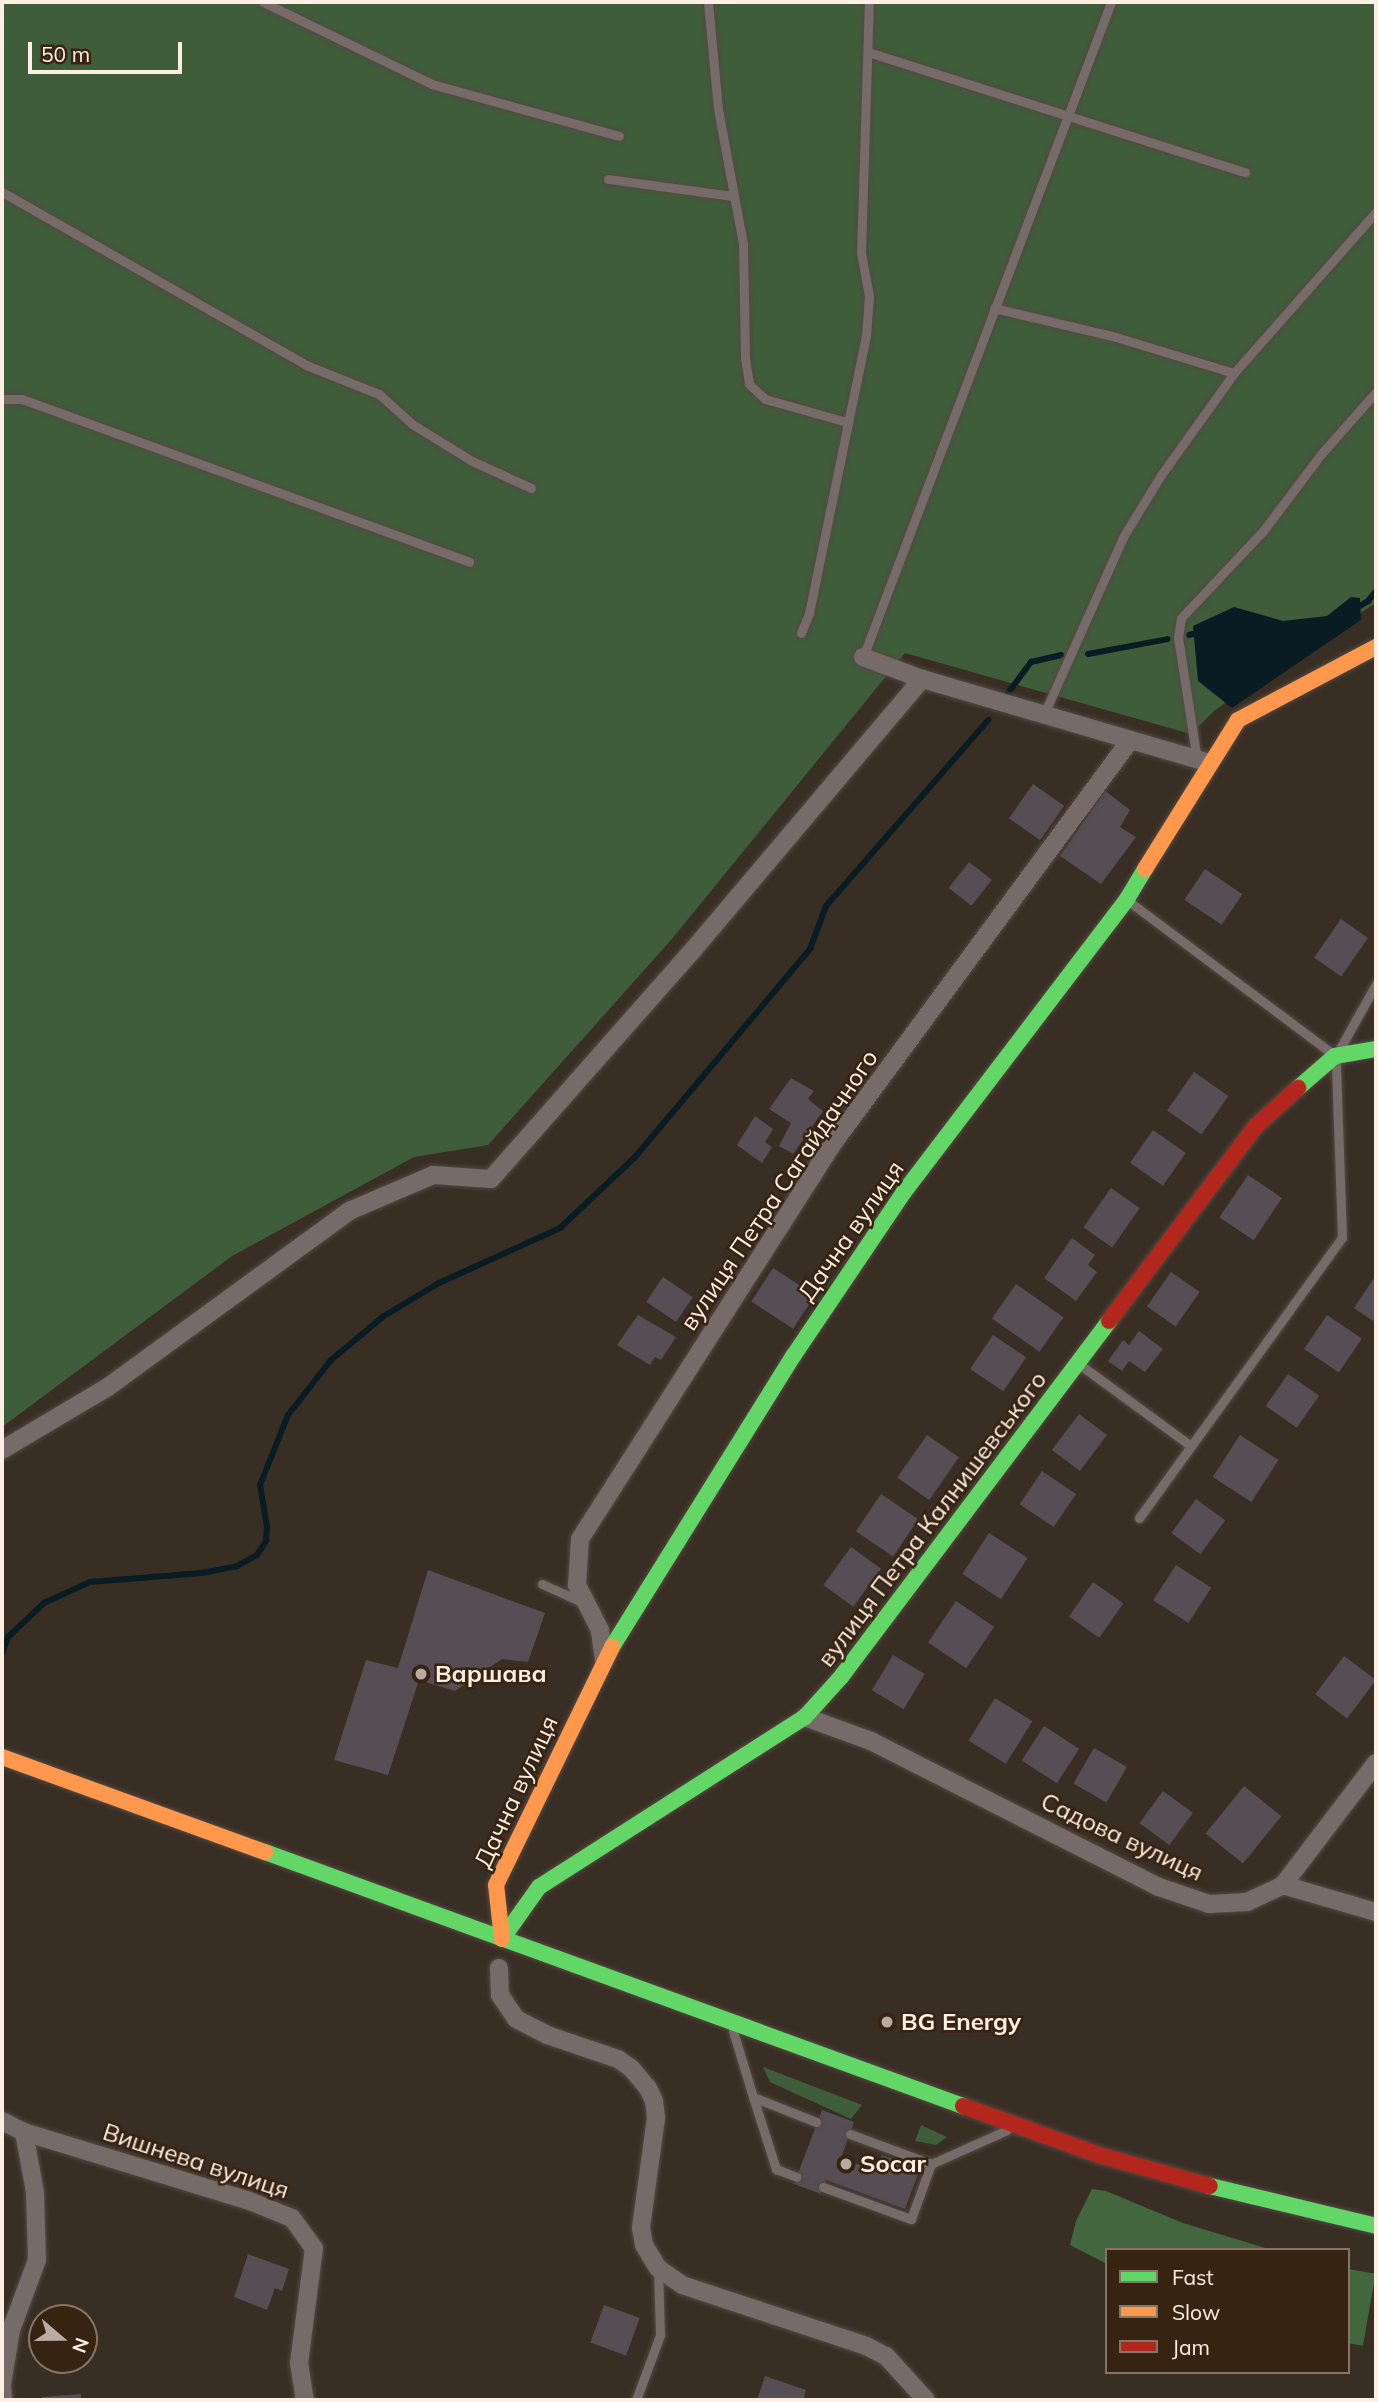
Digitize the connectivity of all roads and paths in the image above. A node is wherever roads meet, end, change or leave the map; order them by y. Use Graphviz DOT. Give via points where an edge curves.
graph roads {
  1 [pos="263,2"];
  2 [pos="708,2"];
  3 [pos="869,2"];
  4 [pos="1111,2"];
  5 [pos="868,52"];
  6 [pos="1067,114"];
  7 [pos="620,136"];
  8 [pos="1245,172"];
  9 [pos="608,179"];
  10 [pos="2,192"];
  11 [pos="732,196"];
  12 [pos="1376,212"];
  13 [pos="994,308"];
  14 [pos="1234,373"];
  15 [pos="1376,392"];
  16 [pos="2,399"];
  17 [pos="847,422"];
  18 [pos="531,488"];
  19 [pos="468,562"];
  20 [pos="801,633"];
  21 [pos="1376,647"];
  22 [pos="863,657"];
  23 [pos="922,678"];
  24 [pos="1044,714"];
  25 [pos="1130,740"];
  26 [pos="1204,762"];
  27 [pos="1127,900"];
  28 [pos="1376,984"];
  29 [pos="1376,1049"];
  30 [pos="1335,1056"];
  31 [pos="1079,1364"];
  32 [pos="1191,1446"];
  33 [pos="2,1450"];
  34 [pos="1139,1518"];
  35 [pos="542,1584"];
  36 [pos="586,1603"];
  37 [pos="604,1660"];
  38 [pos="804,1717"];
  39 [pos="2,1757"];
  40 [pos="1376,1763"];
  41 [pos="1283,1885"];
  42 [pos="1376,1912"];
  43 [pos="500,1953"];
  44 [pos="729,2019"];
  45 [pos="753,2097"];
  46 [pos="2,2121"];
  47 [pos="816,2122"];
  48 [pos="1019,2124"];
  49 [pos="24,2132"];
  50 [pos="850,2134"];
  51 [pos="931,2164"];
  52 [pos="797,2177"];
  53 [pos="823,2187"];
  54 [pos="1376,2226"];
  55 [pos="658,2268"];
  56 [pos="4,2400"];
  57 [pos="305,2400"];
  58 [pos="636,2400"];
  59 [pos="926,2400"];
  1 -- 7 [label="lane" via="432,84"];
  2 -- 11 [label="lane"];
  3 -- 5 [label="lane"];
  4 -- 6 [label="lane"];
  5 -- 6 [label="lane"];
  5 -- 17 [label="lane" via="861,253 869,302 864,352"];
  6 -- 8 [label="lane"];
  6 -- 13 [label="lane"];
  9 -- 11 [label="lane"];
  10 -- 18 [label="lane" via="306,365 379,394 412,424 472,461"];
  11 -- 17 [label="lane" via="743,244 745,358 752,388 765,400"];
  12 -- 14 [label="lane"];
  13 -- 14 [label="lane" via="1116,337"];
  13 -- 22 [label="lane"];
  14 -- 24 [label="lane" via="1161,475 1124,537"];
  15 -- 26 [label="lane" via="1263,531 1181,618 1178,637"];
  16 -- 19 [label="lane" via="22,399"];
  17 -- 20 [label="lane" via="809,613"];
  21 -- 26 [label="main road, Дачна вулиця" via="1238,720"];
  22 -- 23 [label="street"];
  23 -- 24 [label="street"];
  23 -- 33 [label="street" via="693,950 491,1179 433,1175 349,1211 108,1387"];
  24 -- 25 [label="street"];
  25 -- 26 [label="street"];
  25 -- 36 [label="street, вулиця Петра Сагайдачного" via="834,1142 580,1539 577,1585"];
  26 -- 27 [label="main road, Дачна вулиця"];
  27 -- 30 [label="lane"];
  27 -- 37 [label="main road, Дачна вулиця" via="904,1192 794,1355"];
  28 -- 30 [label="lane"];
  29 -- 30 [label="main road"];
  30 -- 31 [label="main road, вулиця Петра Калнишевського" via="1256,1126"];
  30 -- 32 [label="lane" via="1342,1238"];
  31 -- 32 [label="lane"];
  31 -- 38 [label="main road, вулиця Петра Калнишевського" via="841,1677"];
  32 -- 34 [label="lane"];
  35 -- 36 [label="lane"];
  36 -- 37 [label="street, вулиця Петра Сагайдачного" via="600,1630"];
  37 -- 43 [label="main road, Дачна вулиця" via="556,1746 496,1885"];
  38 -- 41 [label="street, Садова вулиця" via="871,1741 1159,1888 1209,1904 1247,1902"];
  38 -- 43 [label="main road, вулиця Петра Калнишевського" via="539,1887"];
  39 -- 43 [label="main road"];
  40 -- 41 [label="street, Садова вулиця"];
  41 -- 42 [label="street"];
  43 -- 44 [label="main road"];
  43 -- 55 [label="street" via="500,1995 516,2019 547,2035 618,2059 648,2088 656,2118 641,2228 644,2245"];
  44 -- 45 [label="lane"];
  44 -- 48 [label="main road"];
  45 -- 47 [label="lane"];
  45 -- 52 [label="lane" via="776,2169"];
  46 -- 49 [label="street, Вишнева вулиця"];
  48 -- 51 [label="lane"];
  48 -- 54 [label="main road" via="1099,2155 1226,2192"];
  49 -- 56 [label="street" via="35,2192 37,2260 11,2330 2,2384"];
  49 -- 57 [label="street, Вишнева вулиця" via="292,2218 314,2248 299,2362"];
  50 -- 51 [label="lane"];
  51 -- 53 [label="lane" via="911,2219"];
  55 -- 58 [label="lane" via="660,2335"];
  55 -- 59 [label="street" via="682,2285 866,2346 886,2356"];
}
